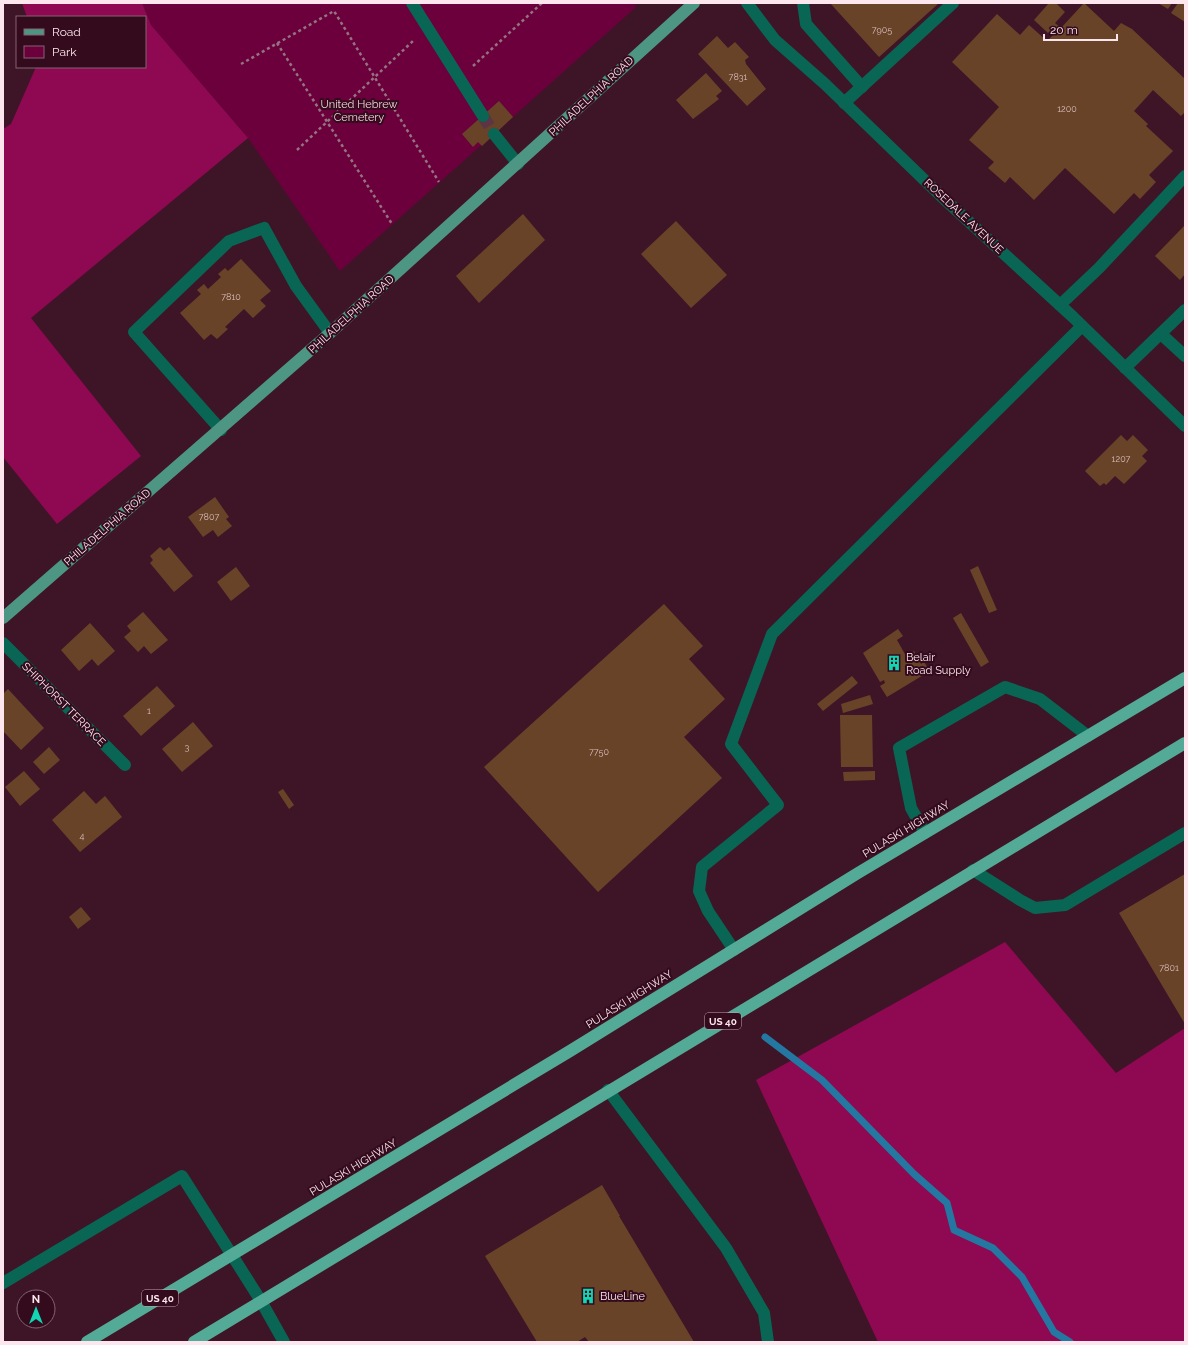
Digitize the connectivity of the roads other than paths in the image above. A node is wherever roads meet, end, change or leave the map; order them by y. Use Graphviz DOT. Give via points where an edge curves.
graph roads {
  1 [pos="412,3"];
  2 [pos="694,3"];
  3 [pos="747,3"];
  4 [pos="803,3"];
  5 [pos="953,3"];
  6 [pos="862,87"];
  7 [pos="844,103"];
  8 [pos="483,116"];
  9 [pos="494,134"];
  10 [pos="518,164"];
  11 [pos="1185,176"];
  12 [pos="1060,306"];
  13 [pos="1185,310"];
  14 [pos="1082,326"];
  15 [pos="330,333"];
  16 [pos="1161,334"];
  17 [pos="1185,356"];
  18 [pos="1126,368"];
  19 [pos="1185,426"];
  20 [pos="221,430"];
  21 [pos="3,618"];
  22 [pos="3,643"];
  23 [pos="1185,678"];
  24 [pos="1088,736"];
  25 [pos="1185,743"];
  26 [pos="125,764"];
  27 [pos="925,833"];
  28 [pos="1185,833"];
  29 [pos="973,870"];
  30 [pos="734,950"];
  31 [pos="608,1090"];
  32 [pos="233,1255"];
  33 [pos="3,1283"];
  34 [pos="261,1301"];
  35 [pos="87,1342"];
  36 [pos="194,1342"];
  37 [pos="284,1342"];
  38 [pos="768,1342"];
  1 -- 8 [label="street"];
  2 -- 10 [label="main road, PHILADELPHIA ROAD"];
  3 -- 7 [label="street, ROSEDALE AVENUE" via="775,40"];
  4 -- 6 [label="street" via="806,24"];
  5 -- 6 [label="street"];
  6 -- 7 [label="street"];
  7 -- 12 [label="street, ROSEDALE AVENUE"];
  9 -- 10 [label="street"];
  10 -- 15 [label="main road, PHILADELPHIA ROAD"];
  11 -- 12 [label="street"];
  12 -- 14 [label="street, ROSEDALE AVENUE"];
  13 -- 16 [label="street"];
  14 -- 18 [label="street, ROSEDALE AVENUE"];
  14 -- 30 [label="street" via="772,634 731,744 778,805 702,867 699,891 708,911"];
  15 -- 20 [label="main road, PHILADELPHIA ROAD"];
  15 -- 20 [label="street" via="296,286 264,228 229,241 134,332"];
  16 -- 17 [label="street"];
  16 -- 18 [label="street"];
  18 -- 19 [label="street, ROSEDALE AVENUE"];
  20 -- 21 [label="main road, PHILADELPHIA ROAD"];
  22 -- 26 [label="street, SHIPHORST TERRACE"];
  23 -- 24 [label="highway, PULASKI HIGHWAY / US 40"];
  24 -- 27 [label="highway, PULASKI HIGHWAY / US 40"];
  24 -- 27 [label="street" via="1040,700 1005,687 899,748 911,808"];
  25 -- 29 [label="highway, US 40"];
  27 -- 30 [label="highway, PULASKI HIGHWAY / US 40"];
  28 -- 29 [label="street" via="1066,905 1035,908"];
  29 -- 31 [label="highway, US 40"];
  30 -- 32 [label="highway, PULASKI HIGHWAY / US 40"];
  31 -- 34 [label="highway, US 40"];
  31 -- 38 [label="street" via="726,1248 764,1313"];
  32 -- 33 [label="street" via="182,1176"];
  32 -- 34 [label="street"];
  32 -- 35 [label="highway, PULASKI HIGHWAY / US 40"];
  34 -- 36 [label="highway, US 40"];
  34 -- 37 [label="street"];
}
